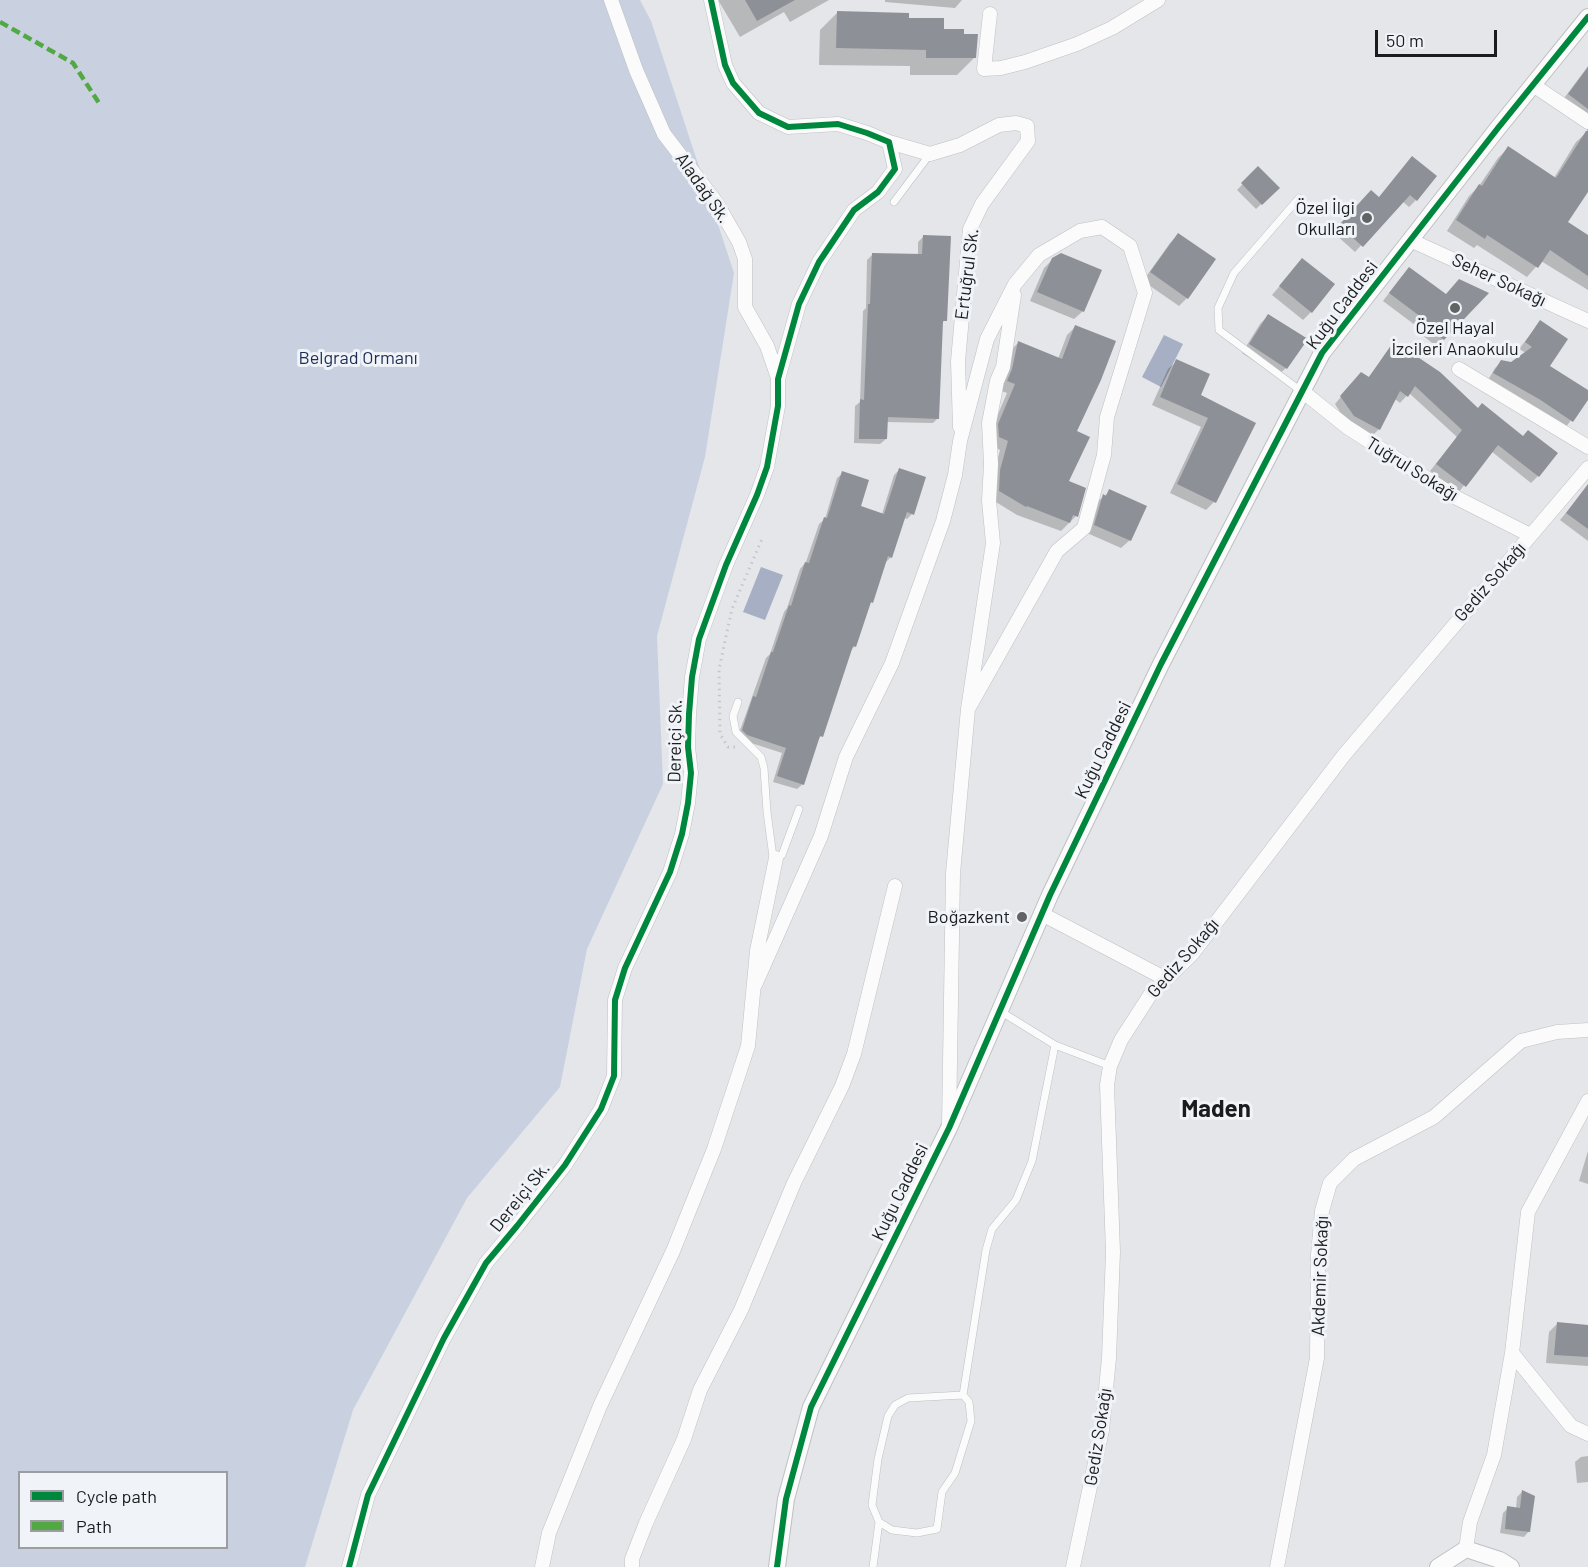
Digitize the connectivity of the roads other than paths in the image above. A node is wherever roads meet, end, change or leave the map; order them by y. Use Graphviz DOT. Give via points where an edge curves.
graph roads {
  1 [pos="611,0"];
  2 [pos="711,0"];
  3 [pos="1158,0"];
  4 [pos="990,14"];
  5 [pos="1588,16"];
  6 [pos="1533,85"];
  7 [pos="1588,122"];
  8 [pos="890,142"];
  9 [pos="930,154"];
  10 [pos="1299,198"];
  11 [pos="894,202"];
  12 [pos="1410,240"];
  13 [pos="1015,284"];
  14 [pos="1588,321"];
  15 [pos="1459,369"];
  16 [pos="778,379"];
  17 [pos="1302,392"];
  18 [pos="960,441"];
  19 [pos="1588,447"];
  20 [pos="1588,468"];
  21 [pos="1530,535"];
  22 [pos="738,702"];
  23 [pos="968,709"];
  24 [pos="800,809"];
  25 [pos="776,858"];
  26 [pos="895,886"];
  27 [pos="1042,914"];
  28 [pos="1166,979"];
  29 [pos="755,985"];
  30 [pos="1000,1011"];
  31 [pos="1588,1030"];
  32 [pos="1055,1045"];
  33 [pos="1110,1066"];
  34 [pos="1588,1101"];
  35 [pos="949,1128"];
  36 [pos="1512,1353"];
  37 [pos="963,1395"];
  38 [pos="1588,1434"];
  39 [pos="879,1522"];
  40 [pos="1466,1549"];
  41 [pos="349,1567"];
  42 [pos="542,1567"];
  43 [pos="632,1567"];
  44 [pos="777,1567"];
  45 [pos="873,1567"];
  46 [pos="1073,1567"];
  47 [pos="1276,1567"];
  48 [pos="1438,1567"];
  49 [pos="1511,1567"];
  1 -- 16 [label="street, Aladağ Sk." via="664,134 716,202 739,242 745,259 744,307 767,346"];
  2 -- 8 [label="street" via="725,64 733,82 759,113 788,127 838,124"];
  3 -- 4 [label="street" via="1077,44 1024,62 984,69"];
  5 -- 6 [label="street, Kuğu Caddesi"];
  6 -- 7 [label="street"];
  6 -- 12 [label="street, Kuğu Caddesi"];
  8 -- 9 [label="street"];
  8 -- 16 [label="street, Dereiçi Sk." via="895,170 878,192 854,210 819,262 799,304"];
  9 -- 11 [label="lane"];
  9 -- 18 [label="street, Ertuğrul Sk." via="960,145 999,125 1027,126 1028,141 982,204 970,229 958,361"];
  10 -- 17 [label="lane" via="1234,273 1218,308 1219,330"];
  12 -- 14 [label="street, Seher Sokağı"];
  12 -- 17 [label="street, Kuğu Caddesi" via="1322,353"];
  13 -- 18 [label="street" via="987,339"];
  13 -- 23 [label="street" via="1003,367 989,423 993,543"];
  13 -- 23 [label="street" via="1039,255 1080,231 1102,227 1130,246 1145,293 1107,417 1104,455 1084,528 1057,551"];
  15 -- 19 [label="street"];
  16 -- 41 [label="street, Dereiçi Sk." via="778,406 767,467 699,639 692,677 688,747 691,773 682,834 670,872 615,1000 614,1076 601,1108 565,1165 486,1263 444,1338 368,1495"];
  17 -- 21 [label="street, Tuğrul Sokağı" via="1347,427 1457,498"];
  17 -- 27 [label="street, Kuğu Caddesi" via="1161,664"];
  18 -- 29 [label="street" via="943,521 891,663 846,757 821,836"];
  20 -- 21 [label="street, Gediz Sokağı"];
  21 -- 28 [label="street, Gediz Sokağı" via="1344,755 1192,954"];
  22 -- 25 [label="lane" via="733,716 736,732 761,757"];
  23 -- 35 [label="street" via="952,873"];
  24 -- 25 [label="lane" via="782,855"];
  25 -- 29 [label="street" via="757,951"];
  26 -- 43 [label="street" via="854,1054 842,1086 794,1183 741,1310 700,1390"];
  27 -- 28 [label="street"];
  27 -- 30 [label="street, Kuğu Caddesi"];
  28 -- 33 [label="street, Gediz Sokağı" via="1150,995 1121,1040"];
  29 -- 42 [label="street" via="748,1046 714,1149 673,1251 600,1406 549,1533"];
  30 -- 32 [label="lane"];
  30 -- 35 [label="street, Kuğu Caddesi"];
  31 -- 47 [label="street, Akdemir Sokağı" via="1557,1032 1521,1041 1434,1117 1354,1159 1330,1183 1322,1211 1318,1255 1317,1358"];
  32 -- 33 [label="lane"];
  32 -- 37 [label="lane" via="1032,1161 1016,1200 993,1228 986,1250"];
  33 -- 46 [label="street, Gediz Sokağı" via="1107,1086 1113,1252 1109,1358 1102,1430"];
  34 -- 36 [label="street" via="1528,1212"];
  35 -- 44 [label="street, Kuğu Caddesi" via="811,1407 786,1499"];
  36 -- 38 [label="street" via="1571,1425"];
  36 -- 40 [label="street" via="1494,1455 1470,1522"];
  37 -- 39 [label="lane" via="908,1398 895,1405 888,1416 878,1459 872,1505"];
  37 -- 39 [label="lane" via="969,1402 971,1421 955,1473 942,1492 937,1529 917,1533 892,1530"];
  39 -- 45 [label="lane"];
  40 -- 48 [label="street"];
  40 -- 49 [label="street"];
}
